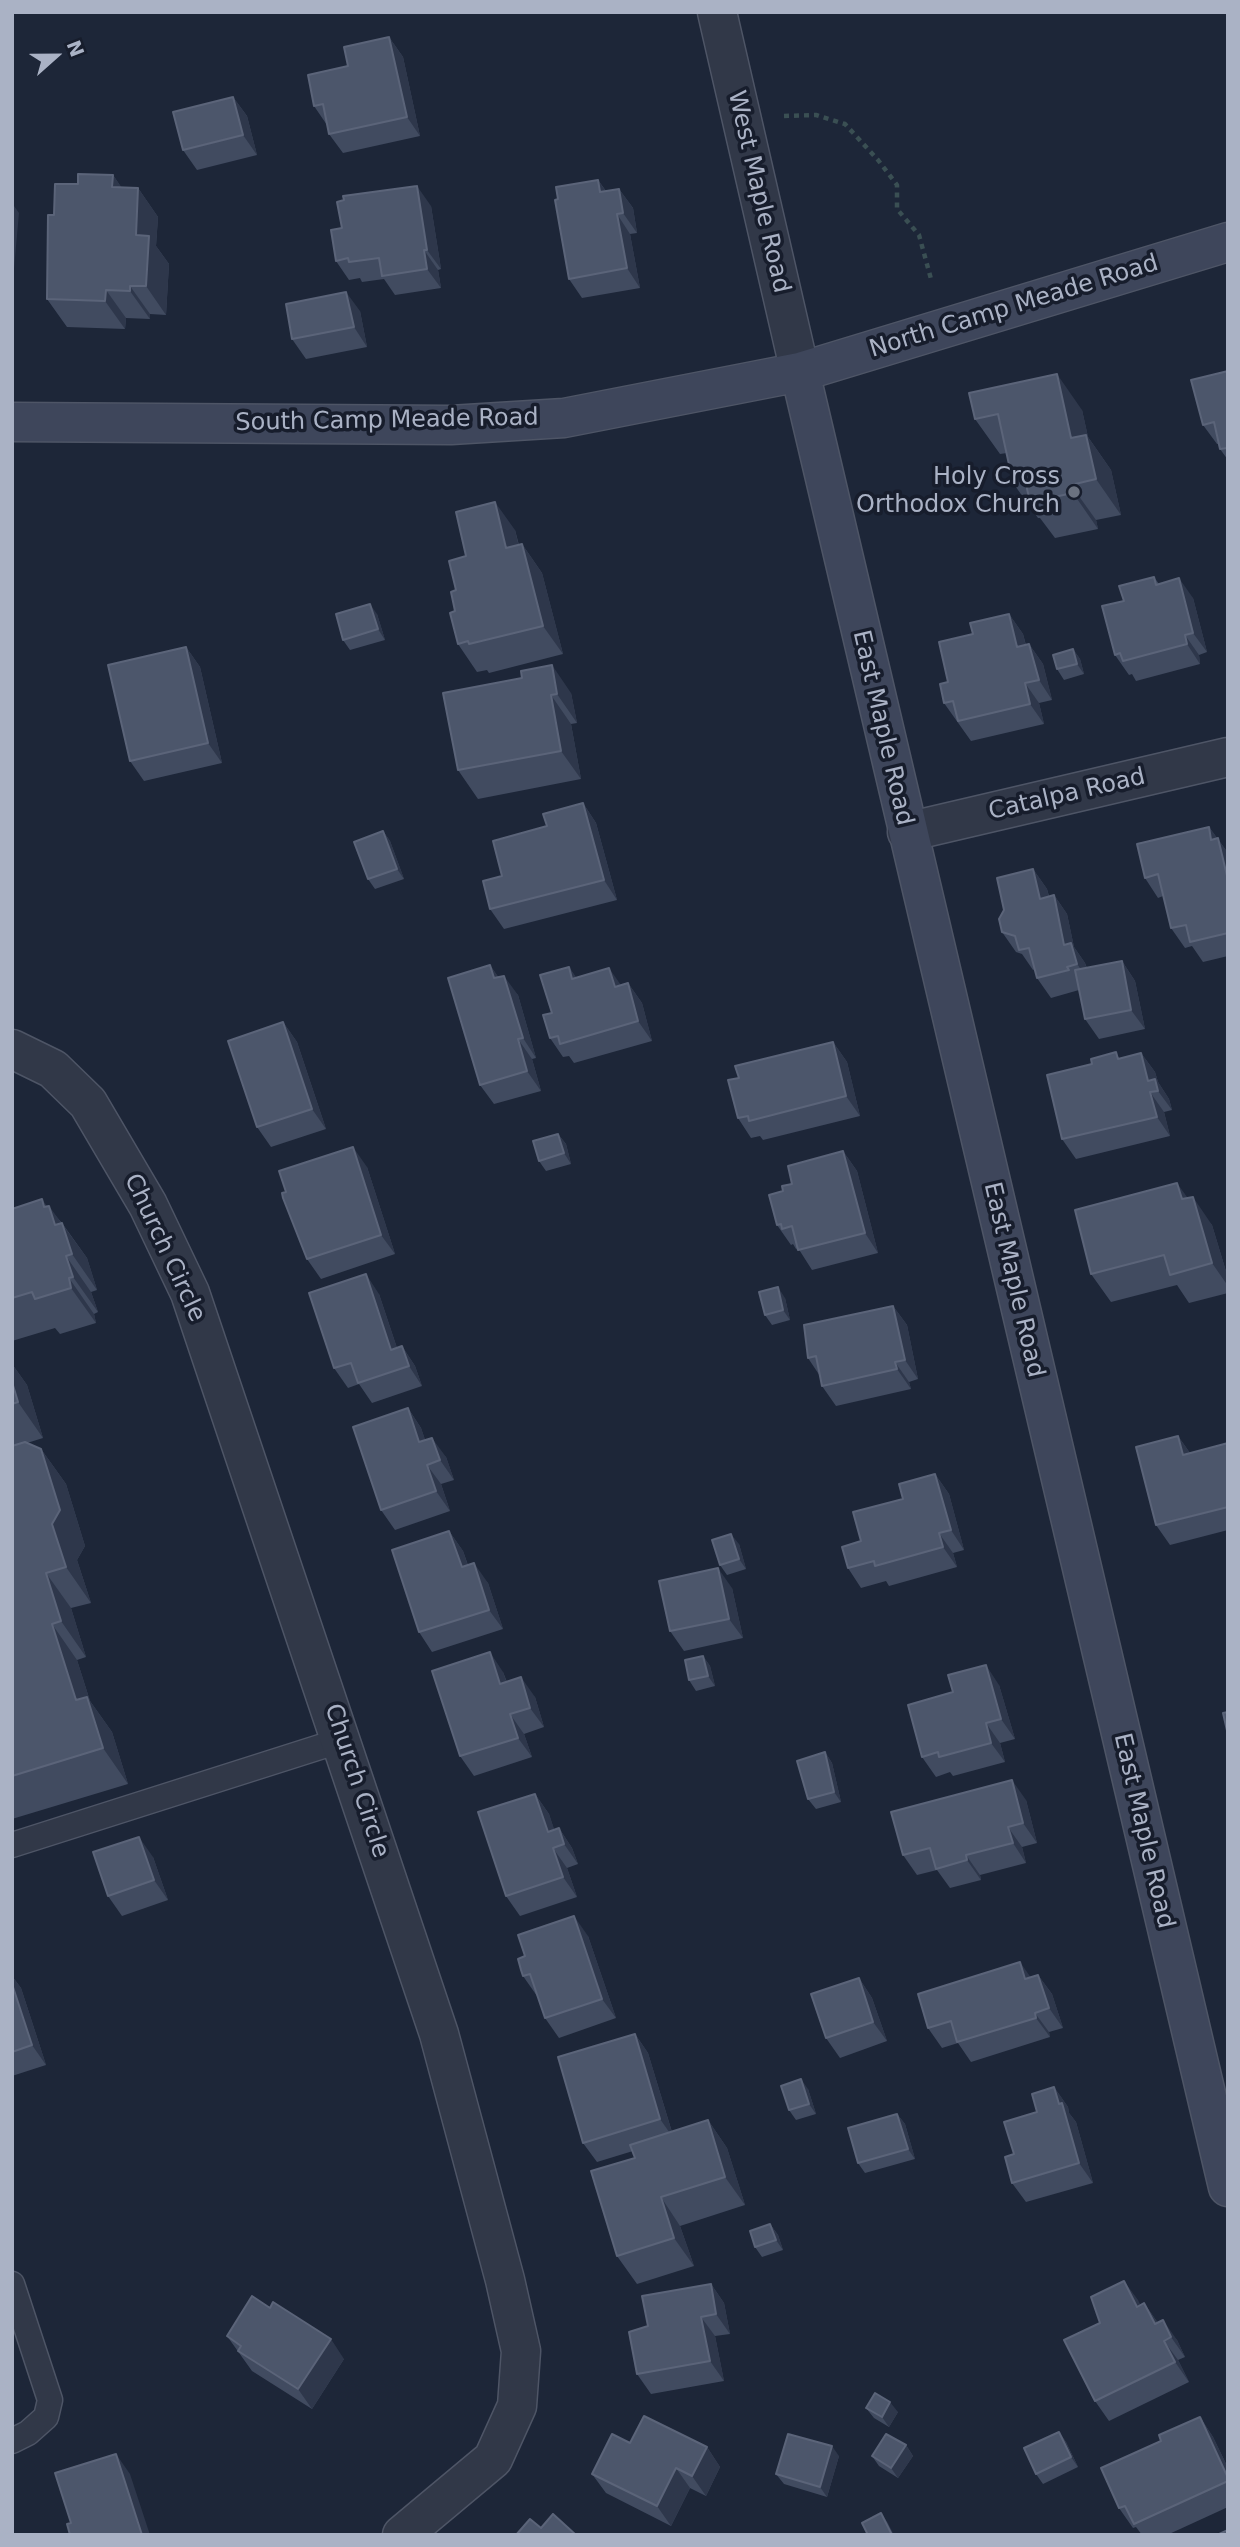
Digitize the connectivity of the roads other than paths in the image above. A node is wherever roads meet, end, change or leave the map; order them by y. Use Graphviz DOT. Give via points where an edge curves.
graph roads {
  1 [pos="717,12"];
  2 [pos="1228,242"];
  3 [pos="800,372"];
  4 [pos="12,422"];
  5 [pos="1228,757"];
  6 [pos="906,832"];
  7 [pos="12,1049"];
  8 [pos="342,1740"];
  9 [pos="12,1845"];
  10 [pos="1228,2187"];
  11 [pos="12,2284"];
  12 [pos="12,2441"];
  13 [pos="402,2535"];
  1 -- 3 [label="street, West Maple Road"];
  2 -- 3 [label="main road, North Camp Meade Road"];
  3 -- 4 [label="main road, South Camp Meade Road" via="564,418 451,425"];
  3 -- 6 [label="main road, East Maple Road"];
  5 -- 6 [label="street, Catalpa Road"];
  6 -- 10 [label="main road, East Maple Road"];
  7 -- 8 [label="street, Church Circle" via="53,1069 88,1103 148,1205 190,1293"];
  8 -- 9 [label="lane"];
  8 -- 13 [label="street, Church Circle" via="439,2034 521,2351 517,2406 494,2459"];
  11 -- 12 [label="lane" via="50,2400 46,2417"];
}
